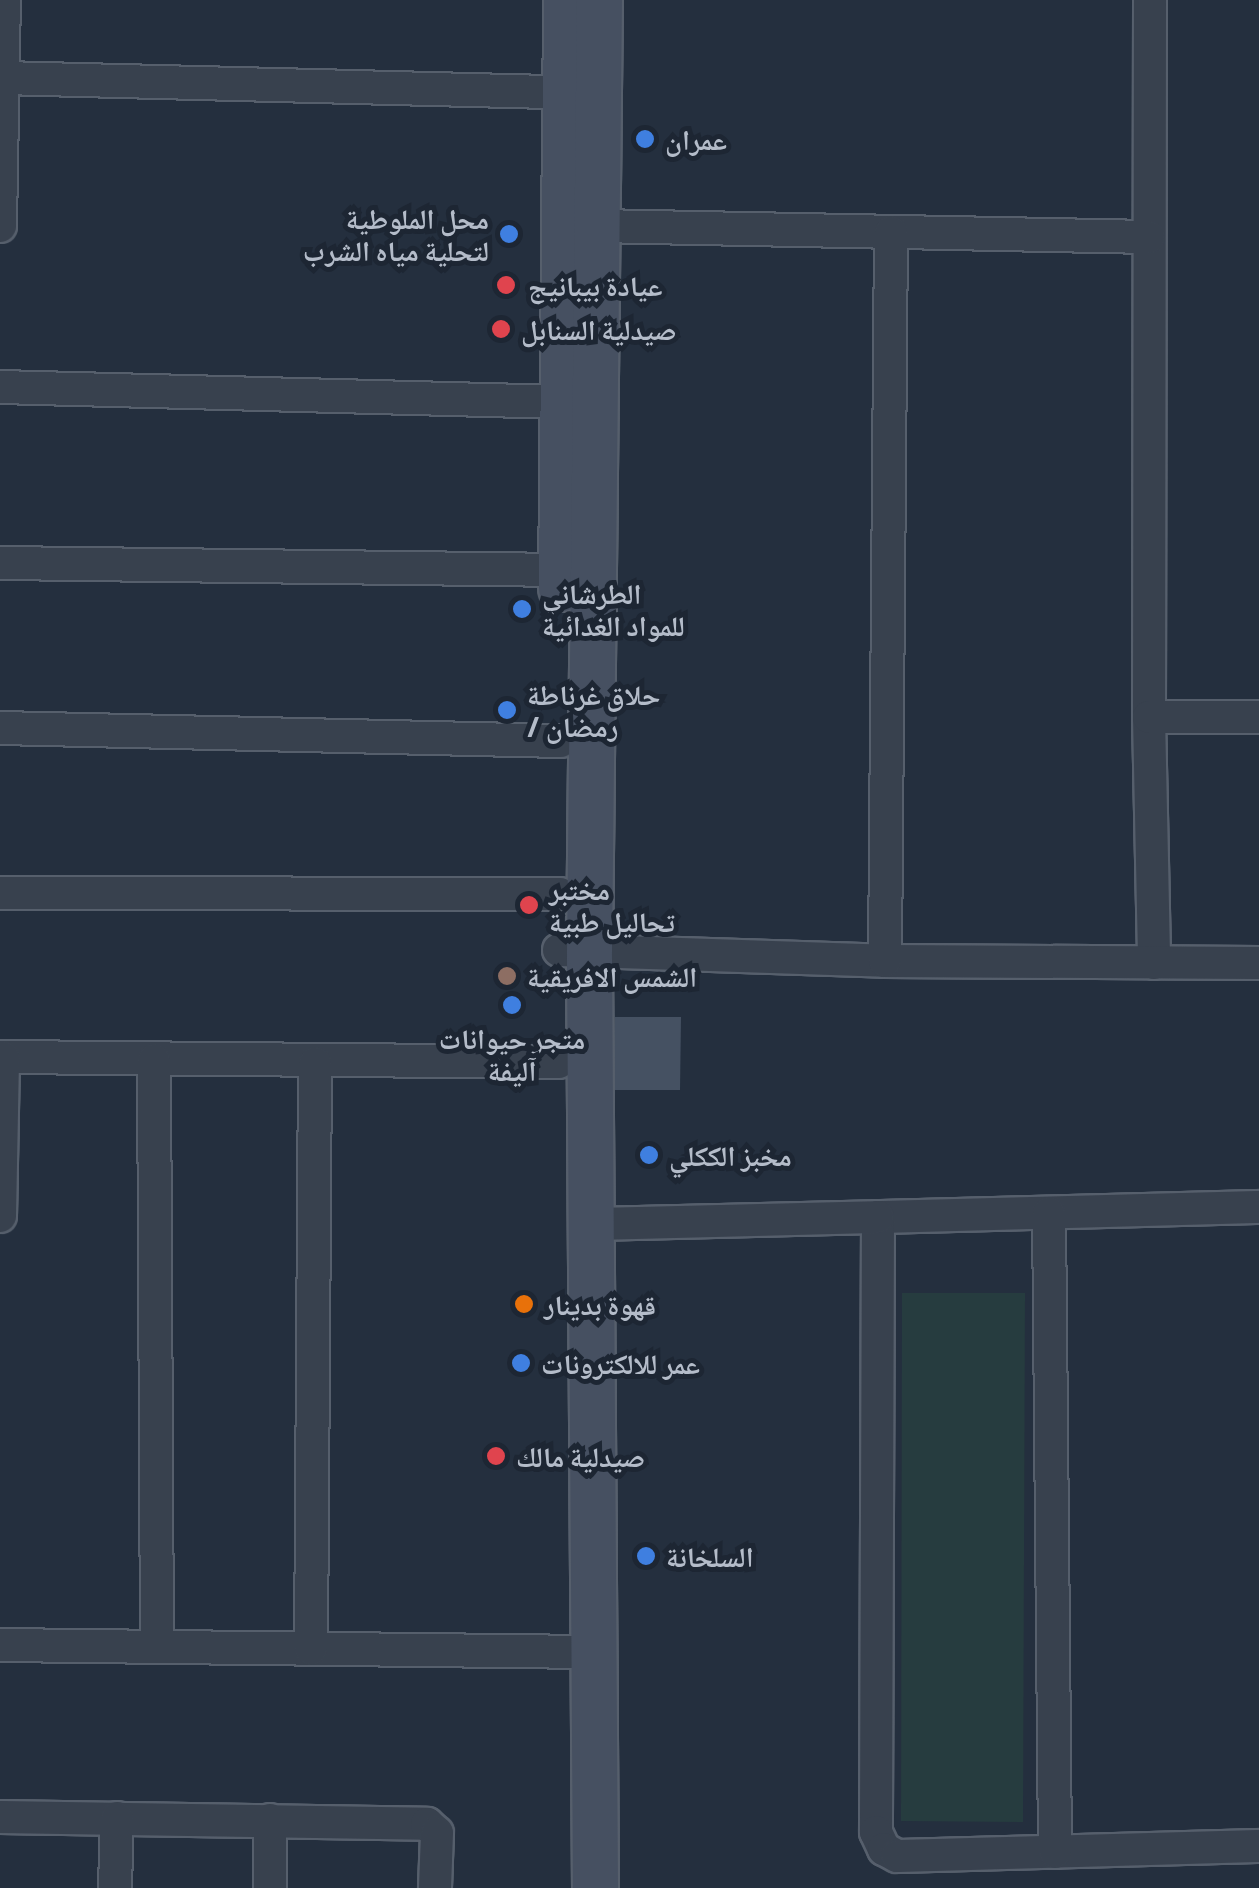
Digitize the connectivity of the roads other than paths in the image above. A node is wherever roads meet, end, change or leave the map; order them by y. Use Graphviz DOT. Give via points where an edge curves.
graph roads {
  1 [pos="4,0"];
  2 [pos="566,0"];
  3 [pos="600,0"];
  4 [pos="1150,0"];
  5 [pos="581,92"];
  6 [pos="2,99"];
  7 [pos="0,226"];
  8 [pos="596,226"];
  9 [pos="891,232"];
  10 [pos="1150,237"];
  11 [pos="0,387"];
  12 [pos="562,402"];
  13 [pos="0,563"];
  14 [pos="562,570"];
  15 [pos="1148,717"];
  16 [pos="1259,718"];
  17 [pos="0,728"];
  18 [pos="561,742"];
  19 [pos="0,893"];
  20 [pos="560,894"];
  21 [pos="574,951"];
  22 [pos="885,961"];
  23 [pos="1154,963"];
  24 [pos="1259,963"];
  25 [pos="2,1057"];
  26 [pos="154,1060"];
  27 [pos="315,1062"];
  28 [pos="559,1062"];
  29 [pos="1259,1207"];
  30 [pos="1048,1212"];
  31 [pos="0,1216"];
  32 [pos="878,1217"];
  33 [pos="592,1224"];
  34 [pos="0,1644"];
  35 [pos="157,1647"];
  36 [pos="312,1650"];
  37 [pos="579,1652"];
  38 [pos="0,1816"];
  39 [pos="117,1818"];
  40 [pos="270,1820"];
  41 [pos="1259,1846"];
  42 [pos="1055,1852"];
  43 [pos="115,1888"];
  44 [pos="270,1888"];
  45 [pos="435,1888"];
  46 [pos="567,1888"];
  47 [pos="595,1888"];
  1 -- 6 [label="street"];
  2 -- 5 [label="street"];
  3 -- 5 [label="street"];
  4 -- 10 [label="street"];
  5 -- 6 [label="street"];
  5 -- 8 [label="street"];
  5 -- 12 [label="street"];
  6 -- 7 [label="street"];
  8 -- 9 [label="street"];
  8 -- 21 [label="street"];
  9 -- 10 [label="street"];
  9 -- 22 [label="street"];
  10 -- 15 [label="street"];
  11 -- 12 [label="street"];
  12 -- 14 [label="street"];
  13 -- 14 [label="street"];
  14 -- 18 [label="street"];
  15 -- 16 [label="street"];
  15 -- 23 [label="street"];
  17 -- 18 [label="street"];
  18 -- 20 [label="street"];
  19 -- 20 [label="street"];
  20 -- 21 [label="street"];
  21 -- 22 [label="street"];
  21 -- 28 [label="street"];
  21 -- 33 [label="street"];
  22 -- 23 [label="street"];
  23 -- 24 [label="street"];
  25 -- 26 [label="street"];
  25 -- 31 [label="street"];
  26 -- 27 [label="street"];
  26 -- 35 [label="street"];
  27 -- 28 [label="street"];
  27 -- 36 [label="street"];
  28 -- 37 [label="street"];
  29 -- 30 [label="street"];
  30 -- 32 [label="street"];
  30 -- 42 [label="street"];
  32 -- 33 [label="street"];
  32 -- 42 [label="street" via="876,1832 884,1850 897,1856"];
  33 -- 37 [label="street"];
  34 -- 35 [label="street"];
  35 -- 36 [label="street"];
  36 -- 37 [label="street"];
  37 -- 46 [label="street"];
  37 -- 47 [label="street"];
  38 -- 39 [label="street"];
  39 -- 40 [label="street"];
  39 -- 43 [label="street"];
  40 -- 44 [label="street"];
  40 -- 45 [label="street" via="427,1824 437,1833"];
  41 -- 42 [label="street"];
}
